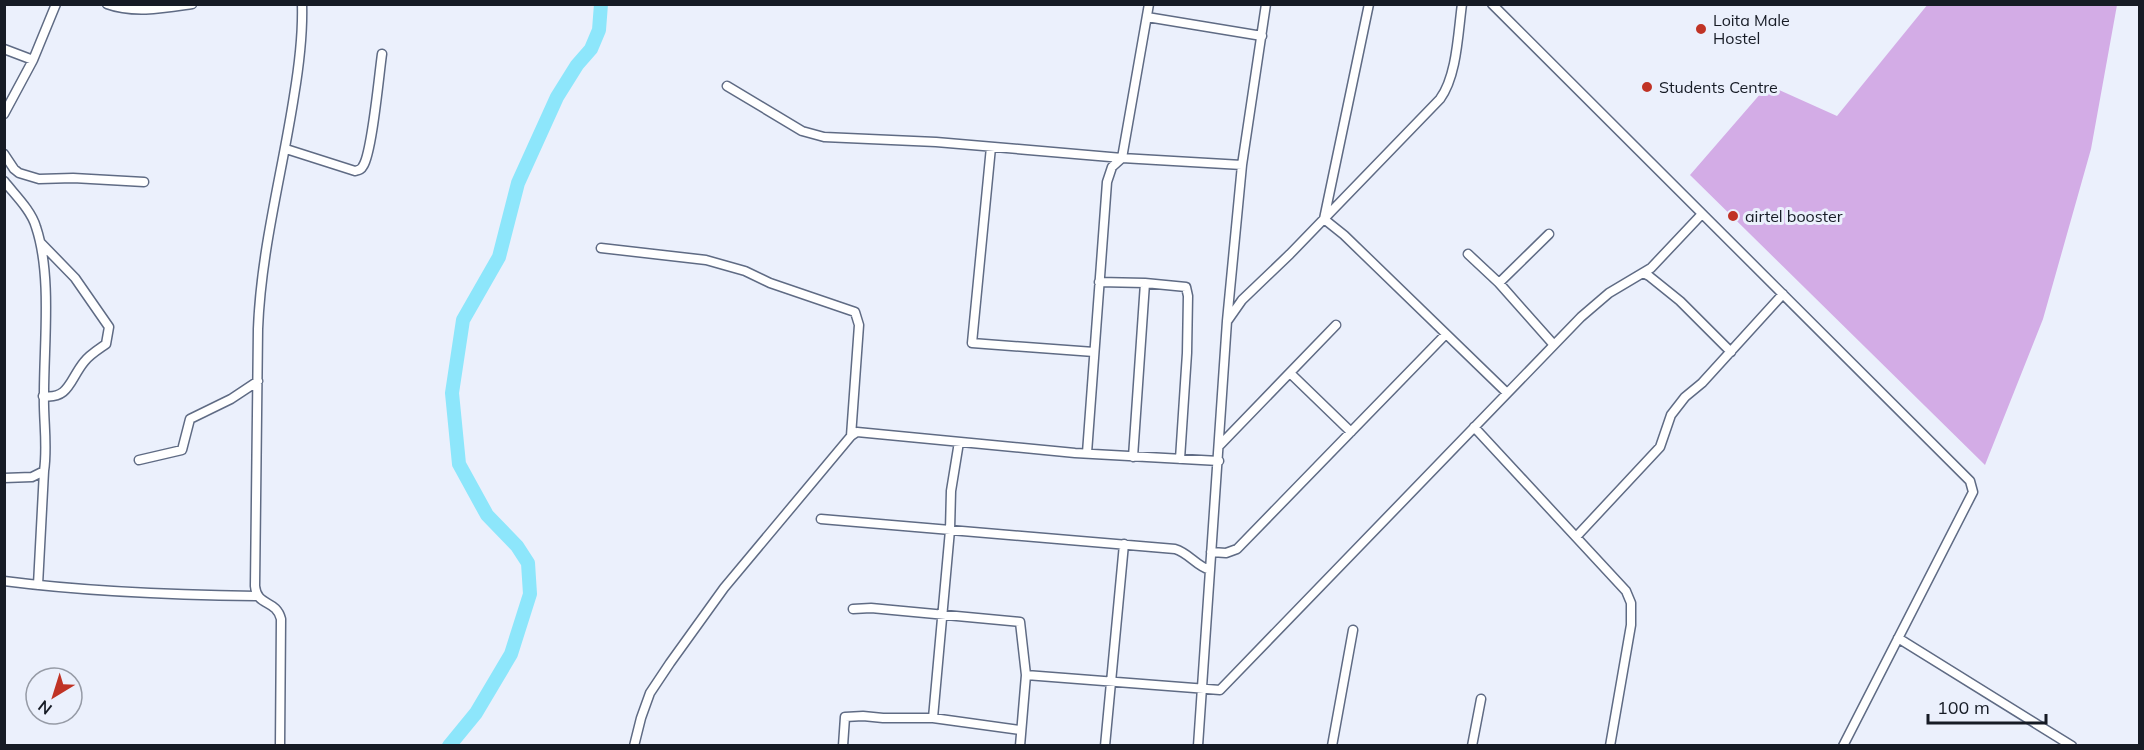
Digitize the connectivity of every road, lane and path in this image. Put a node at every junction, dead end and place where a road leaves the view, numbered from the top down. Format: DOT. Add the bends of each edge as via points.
graph roads {
  1 [pos="56,4"];
  2 [pos="107,4"];
  3 [pos="192,4"];
  4 [pos="302,4"];
  5 [pos="1149,4"];
  6 [pos="1266,4"];
  7 [pos="1369,4"];
  8 [pos="1462,4"];
  9 [pos="1492,4"];
  10 [pos="1147,17"];
  11 [pos="1262,36"];
  12 [pos="4,49"];
  13 [pos="382,54"];
  14 [pos="33,60"];
  15 [pos="727,86"];
  16 [pos="4,114"];
  17 [pos="991,147"];
  18 [pos="286,149"];
  19 [pos="4,154"];
  20 [pos="1122,158"];
  21 [pos="1242,165"];
  22 [pos="4,181"];
  23 [pos="144,182"];
  24 [pos="1701,215"];
  25 [pos="1324,219"];
  26 [pos="1549,234"];
  27 [pos="39,240"];
  28 [pos="601,248"];
  29 [pos="1468,254"];
  30 [pos="1643,273"];
  31 [pos="1099,282"];
  32 [pos="1145,283"];
  33 [pos="1499,283"];
  34 [pos="1783,294"];
  35 [pos="1227,321"];
  36 [pos="1336,325"];
  37 [pos="1446,334"];
  38 [pos="1554,345"];
  39 [pos="1094,352"];
  40 [pos="1731,352"];
  41 [pos="1290,374"];
  42 [pos="258,381"];
  43 [pos="1507,393"];
  44 [pos="44,396"];
  45 [pos="1474,427"];
  46 [pos="1351,432"];
  47 [pos="851,436"];
  48 [pos="959,442"];
  49 [pos="1220,445"];
  50 [pos="1087,453"];
  51 [pos="1134,457"];
  52 [pos="1180,459"];
  53 [pos="139,460"];
  54 [pos="1219,461"];
  55 [pos="44,471"];
  56 [pos="4,478"];
  57 [pos="821,519"];
  58 [pos="950,530"];
  59 [pos="1576,537"];
  60 [pos="1124,544"];
  61 [pos="1212,552"];
  62 [pos="1210,570"];
  63 [pos="4,581"];
  64 [pos="38,585"];
  65 [pos="257,596"];
  66 [pos="853,609"];
  67 [pos="941,614"];
  68 [pos="1353,630"];
  69 [pos="1898,638"];
  70 [pos="1026,675"];
  71 [pos="1111,682"];
  72 [pos="1202,690"];
  73 [pos="1480,699"];
  74 [pos="933,718"];
  75 [pos="1020,730"];
  76 [pos="280,746"];
  77 [pos="634,746"];
  78 [pos="843,746"];
  79 [pos="1020,746"];
  80 [pos="1105,746"];
  81 [pos="1198,746"];
  82 [pos="1332,746"];
  83 [pos="1472,746"];
  84 [pos="1610,746"];
  85 [pos="1843,746"];
  86 [pos="2072,746"];
  1 -- 14 [label="street"];
  2 -- 3 [label="street" via="133,9"];
  4 -- 18 [label="street" via="300,54"];
  5 -- 10 [label="street"];
  6 -- 11 [label="street"];
  7 -- 25 [label="street"];
  8 -- 25 [label="street" via="1447,90"];
  9 -- 24 [label="street"];
  10 -- 11 [label="street"];
  10 -- 20 [label="street"];
  11 -- 21 [label="street"];
  12 -- 14 [label="street"];
  13 -- 18 [label="street" via="364,166 355,171"];
  14 -- 16 [label="street"];
  15 -- 17 [label="street" via="811,134"];
  17 -- 20 [label="street"];
  17 -- 39 [label="street" via="972,343"];
  18 -- 42 [label="street" via="261,287"];
  19 -- 23 [label="street" via="19,173 39,179"];
  20 -- 21 [label="street"];
  20 -- 31 [label="street" via="1109,172"];
  21 -- 35 [label="street"];
  22 -- 27 [label="street" via="32,218"];
  24 -- 30 [label="street"];
  24 -- 34 [label="street"];
  25 -- 35 [label="street" via="1242,300"];
  25 -- 37 [label="street"];
  26 -- 33 [label="street"];
  27 -- 44 [label="street" via="45,294"];
  27 -- 44 [label="street" via="75,278 109,327 106,344 85,360 64,393 55,398"];
  28 -- 47 [label="street" via="706,260 855,312 859,325"];
  29 -- 33 [label="street"];
  30 -- 38 [label="street" via="1609,293"];
  30 -- 40 [label="street" via="1680,301"];
  31 -- 32 [label="street"];
  31 -- 39 [label="street"];
  32 -- 51 [label="street"];
  32 -- 52 [label="street" via="1186,287 1188,296"];
  33 -- 38 [label="street"];
  34 -- 40 [label="street"];
  34 -- 69 [label="street" via="1970,480 1974,490"];
  35 -- 49 [label="street"];
  36 -- 41 [label="street"];
  37 -- 43 [label="street"];
  37 -- 46 [label="street"];
  38 -- 43 [label="street"];
  39 -- 50 [label="street"];
  40 -- 59 [label="street" via="1671,415 1660,447"];
  41 -- 46 [label="street"];
  41 -- 49 [label="street"];
  42 -- 53 [label="street" via="190,419 182,450"];
  42 -- 65 [label="street"];
  43 -- 45 [label="street"];
  44 -- 55 [label="street"];
  45 -- 59 [label="street"];
  45 -- 72 [label="street" via="1224,686"];
  46 -- 61 [label="street" via="1237,549"];
  47 -- 48 [label="street" via="861,431"];
  47 -- 77 [label="street" via="724,588 670,663 650,693"];
  48 -- 50 [label="street"];
  48 -- 58 [label="street"];
  49 -- 54 [label="street"];
  50 -- 51 [label="street"];
  51 -- 52 [label="street"];
  52 -- 54 [label="street"];
  54 -- 61 [label="street"];
  55 -- 56 [label="street" via="32,477"];
  55 -- 64 [label="street"];
  57 -- 58 [label="street"];
  58 -- 60 [label="street"];
  58 -- 67 [label="street"];
  59 -- 84 [label="street" via="1626,591 1631,603 1631,626"];
  60 -- 62 [label="street" via="1183,551"];
  60 -- 71 [label="street"];
  61 -- 62 [label="street"];
  62 -- 72 [label="street"];
  63 -- 64 [label="street"];
  64 -- 65 [label="street" via="165,595"];
  65 -- 76 [label="street" via="273,605 281,619"];
  66 -- 67 [label="street"];
  67 -- 70 [label="street" via="1020,622"];
  67 -- 74 [label="street"];
  68 -- 82 [label="street"];
  69 -- 85 [label="street"];
  69 -- 86 [label="street"];
  70 -- 71 [label="street"];
  70 -- 75 [label="street"];
  71 -- 72 [label="street"];
  71 -- 80 [label="street"];
  72 -- 81 [label="street"];
  73 -- 83 [label="street"];
  74 -- 75 [label="street"];
  74 -- 78 [label="street" via="845,717"];
  75 -- 79 [label="street"];
}
